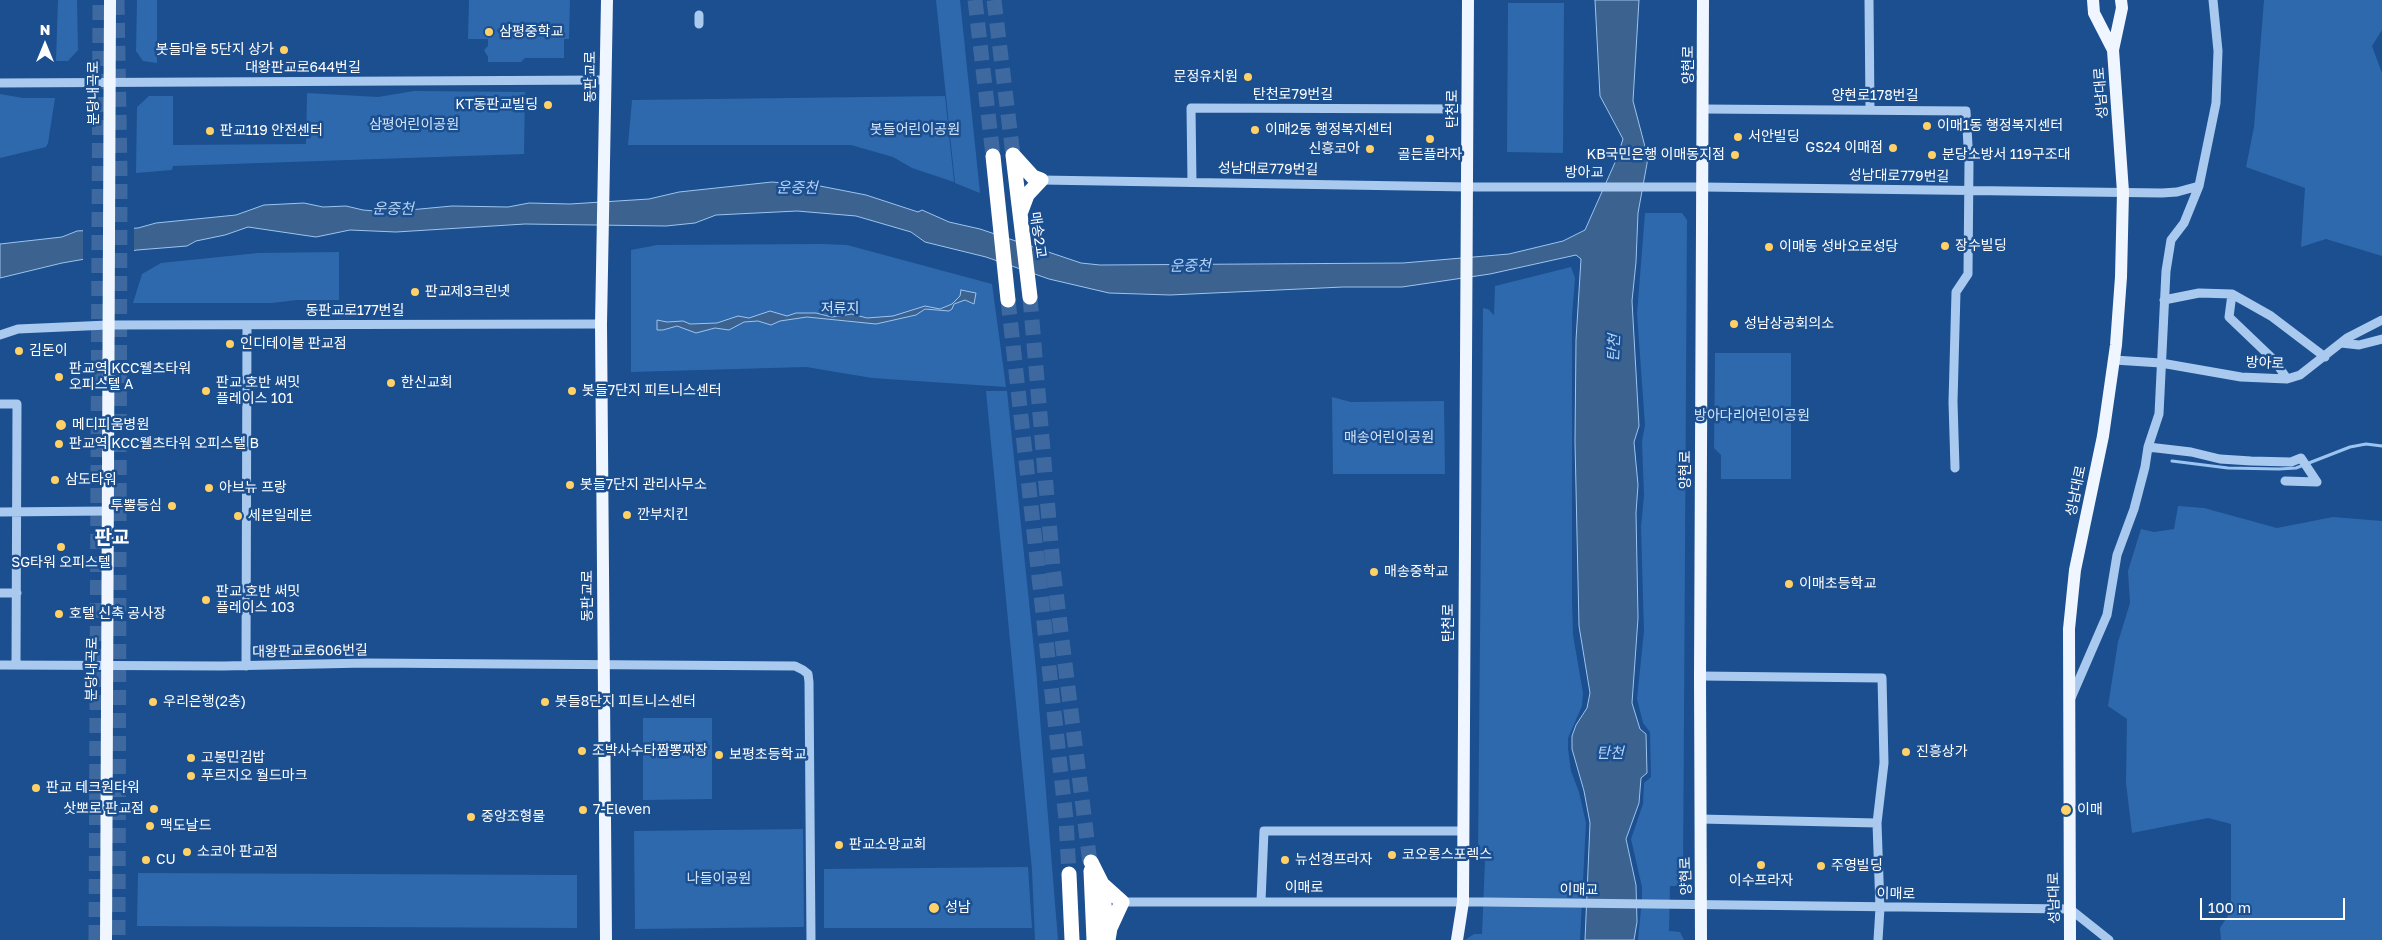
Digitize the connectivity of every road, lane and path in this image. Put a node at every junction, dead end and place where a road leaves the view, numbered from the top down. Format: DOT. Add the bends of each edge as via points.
graph roads {
  1 [pos="110,0"];
  2 [pos="607,0"];
  3 [pos="1468,0"];
  4 [pos="1704,0"];
  5 [pos="1869,0"];
  6 [pos="2093,0"];
  7 [pos="2121,0"];
  8 [pos="2213,0"];
  9 [pos="2113,50"];
  10 [pos="606,80"];
  11 [pos="109,82"];
  12 [pos="0,83"];
  13 [pos="1468,109"];
  14 [pos="1704,109"];
  15 [pos="1870,110"];
  16 [pos="993,156"];
  17 [pos="1041,180"];
  18 [pos="1192,182"];
  19 [pos="2200,186"];
  20 [pos="1468,187"];
  21 [pos="1493,187"];
  22 [pos="1703,187"];
  23 [pos="1675,188"];
  24 [pos="1968,190"];
  25 [pos="1022,191"];
  26 [pos="2123,192"];
  27 [pos="1030,293"];
  28 [pos="2232,294"];
  29 [pos="1008,300"];
  30 [pos="2164,300"];
  31 [pos="2382,320"];
  32 [pos="601,324"];
  33 [pos="108,325"];
  34 [pos="247,325"];
  35 [pos="0,335"];
  36 [pos="2382,340"];
  37 [pos="2342,343"];
  38 [pos="2324,357"];
  39 [pos="2114,360"];
  40 [pos="2161,363"];
  41 [pos="2287,379"];
  42 [pos="0,404"];
  43 [pos="2148,447"];
  44 [pos="1955,468"];
  45 [pos="2285,481"];
  46 [pos="107,511"];
  47 [pos="0,512"];
  48 [pos="18,512"];
  49 [pos="0,593"];
  50 [pos="17,593"];
  51 [pos="107,664"];
  52 [pos="0,665"];
  53 [pos="16,665"];
  54 [pos="604,665"];
  55 [pos="246,666"];
  56 [pos="1700,676"];
  57 [pos="2069,703"];
  58 [pos="1700,820"];
  59 [pos="1877,824"];
  60 [pos="1463,831"];
  61 [pos="1069,874"];
  62 [pos="1102,884"];
  63 [pos="1261,901"];
  64 [pos="1122,902"];
  65 [pos="1463,902"];
  66 [pos="1485,902"];
  67 [pos="1673,906"];
  68 [pos="1702,906"];
  69 [pos="1880,908"];
  70 [pos="2070,909"];
  71 [pos="1072,937"];
  72 [pos="106,940"];
  73 [pos="606,940"];
  74 [pos="811,940"];
  75 [pos="1094,940"];
  76 [pos="1108,940"];
  77 [pos="1457,940"];
  78 [pos="1701,940"];
  79 [pos="1878,940"];
  80 [pos="2070,940"];
  81 [pos="2109,940"];
  1 -- 11 [label="main road, 분당내곡로"];
  2 -- 10 [label="main road, 동판교로"];
  3 -- 13 [label="main road, 탄천로"];
  4 -- 14 [label="main road, 양현로"];
  5 -- 15 [label="street"];
  6 -- 9 [label="main road, 성남대로" via="2094,13"];
  7 -- 9 [label="main road, 성남대로"];
  8 -- 19 [label="street" via="2218,51 2216,104"];
  9 -- 26 [label="main road, 성남대로"];
  10 -- 11 [label="street, 대왕판교로644번길"];
  10 -- 32 [label="main road, 동판교로"];
  11 -- 12 [label="street, 대왕판교로644번길"];
  11 -- 33 [label="main road, 분당내곡로"];
  13 -- 18 [label="street, 탄천로79번길" via="1191,108"];
  13 -- 20 [label="main road, 탄천로"];
  14 -- 15 [label="street, 양현로178번길"];
  14 -- 22 [label="main road, 양현로"];
  15 -- 24 [label="street, 양현로178번길" via="1966,111"];
  16 -- 29 [label="highway"];
  17 -- 18 [label="street, 성남대로779번길"];
  17 -- 25 [label="highway"];
  17 -- 25 [label="highway" via="1033,177 1013,155"];
  18 -- 20 [label="street, 성남대로779번길"];
  19 -- 26 [label="street, 성남대로779번길" via="2177,192"];
  19 -- 30 [label="street" via="2184,223 2171,240"];
  20 -- 21 [label="street, 성남대로779번길"];
  20 -- 60 [label="main road, 탄천로"];
  21 -- 23 [label="street, 방아교"];
  22 -- 23 [label="street, 성남대로779번길"];
  22 -- 24 [label="street, 성남대로779번길"];
  22 -- 56 [label="main road, 양현로"];
  24 -- 26 [label="street, 성남대로779번길"];
  24 -- 44 [label="street" via="1968,274 1956,292"];
  25 -- 27 [label="highway, 매송2교" via="1019,218"];
  26 -- 39 [label="main road, 성남대로" via="2121,277"];
  28 -- 30 [label="street" via="2199,293"];
  28 -- 38 [label="street" via="2272,316"];
  28 -- 41 [label="street" via="2230,317 2275,362"];
  30 -- 40 [label="street"];
  31 -- 37 [label="street, 방아로"];
  32 -- 34 [label="street, 동판교로177번길"];
  32 -- 54 [label="main road, 동판교로"];
  33 -- 34 [label="street, 동판교로177번길"];
  33 -- 35 [label="street, 동판교로177번길" via="18,329"];
  33 -- 46 [label="main road, 분당내곡로"];
  34 -- 55 [label="street"];
  36 -- 37 [label="street" via="2359,345"];
  37 -- 38 [label="street, 방아로"];
  38 -- 41 [label="street, 방아로" via="2300,375"];
  39 -- 40 [label="street, 방아로"];
  39 -- 57 [label="main road, 성남대로" via="2103,436 2071,599"];
  40 -- 41 [label="street, 방아로" via="2241,377"];
  40 -- 43 [label="street" via="2159,414"];
  42 -- 48 [label="street" via="17,404"];
  43 -- 45 [label="street" via="2220,459 2291,462 2301,458 2317,482"];
  43 -- 57 [label="street" via="2138,495 2117,555 2107,615"];
  46 -- 48 [label="street"];
  46 -- 51 [label="main road, 분당내곡로"];
  47 -- 48 [label="street"];
  48 -- 50 [label="street"];
  49 -- 50 [label="street"];
  50 -- 53 [label="street"];
  51 -- 53 [label="street, 대왕판교로606번길"];
  51 -- 55 [label="street, 대왕판교로606번길"];
  51 -- 72 [label="main road, 분당내곡로"];
  52 -- 53 [label="street, 대왕판교로606번길"];
  54 -- 55 [label="street, 대왕판교로606번길" via="366,663"];
  54 -- 73 [label="main road, 동판교로"];
  54 -- 74 [label="street, 대왕판교로606번길" via="788,666 808,674"];
  56 -- 58 [label="main road, 양현로"];
  56 -- 59 [label="street" via="1882,678 1884,763"];
  57 -- 70 [label="main road, 성남대로"];
  58 -- 59 [label="street"];
  58 -- 68 [label="main road, 양현로"];
  59 -- 69 [label="street"];
  60 -- 63 [label="street" via="1264,831"];
  60 -- 65 [label="main road, 탄천로"];
  61 -- 71 [label="highway"];
  62 -- 64 [label="highway"];
  62 -- 75 [label="highway" via="1091,866"];
  62 -- 76 [label="highway"];
  63 -- 64 [label="street, 이매로"];
  63 -- 65 [label="street, 이매로"];
  64 -- 76 [label="highway"];
  65 -- 66 [label="street, 이매로"];
  65 -- 77 [label="main road, 탄천로"];
  66 -- 67 [label="street, 이매교"];
  67 -- 68 [label="street, 이매로"];
  68 -- 69 [label="street, 이매로"];
  68 -- 78 [label="main road, 양현로"];
  69 -- 70 [label="street, 이매로"];
  69 -- 79 [label="street"];
  70 -- 80 [label="main road, 성남대로"];
  70 -- 81 [label="street"];
}
